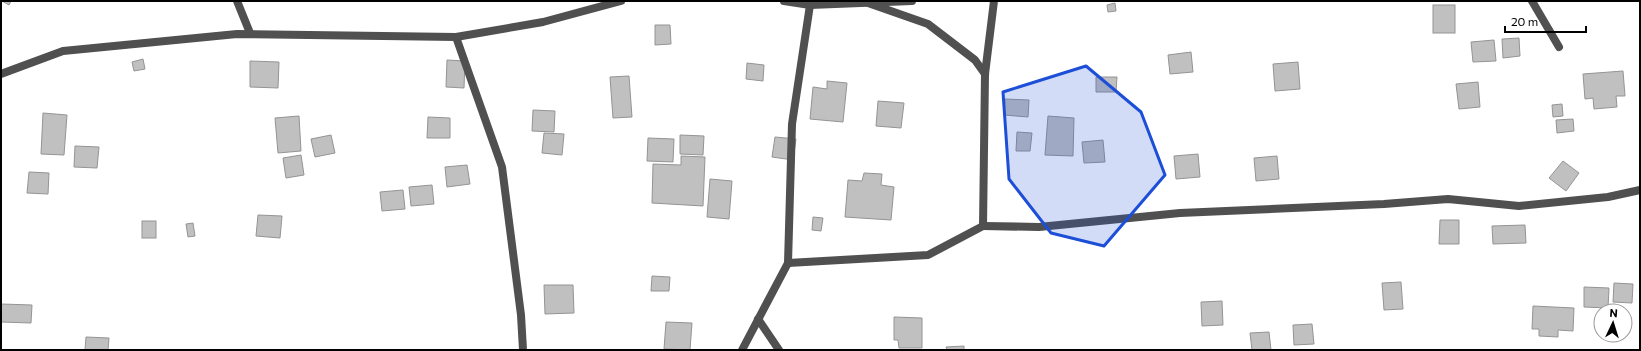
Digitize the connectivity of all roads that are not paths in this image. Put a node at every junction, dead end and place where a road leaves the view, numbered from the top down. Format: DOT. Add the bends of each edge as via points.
graph roads {
  1 [pos="238,1"];
  2 [pos="621,1"];
  3 [pos="784,1"];
  4 [pos="912,1"];
  5 [pos="994,1"];
  6 [pos="1532,1"];
  7 [pos="828,2"];
  8 [pos="868,3"];
  9 [pos="810,4"];
  10 [pos="250,33"];
  11 [pos="456,37"];
  12 [pos="1559,48"];
  13 [pos="1,74"];
  14 [pos="985,74"];
  15 [pos="1640,190"];
  16 [pos="983,226"];
  17 [pos="788,263"];
  18 [pos="758,319"];
  19 [pos="523,350"];
  20 [pos="742,350"];
  21 [pos="779,350"];
  1 -- 10 [label="street"];
  2 -- 11 [label="street" via="543,22"];
  3 -- 9 [label="street"];
  4 -- 8 [label="street"];
  5 -- 14 [label="street"];
  6 -- 12 [label="street"];
  7 -- 8 [label="street"];
  7 -- 9 [label="street"];
  8 -- 14 [label="street" via="928,24 975,60"];
  9 -- 17 [label="street" via="792,124"];
  10 -- 11 [label="street"];
  10 -- 13 [label="street" via="63,51"];
  11 -- 19 [label="street" via="502,167 521,315"];
  14 -- 16 [label="street"];
  15 -- 16 [label="street" via="1608,197 1519,206 1448,199 1180,213 1039,226"];
  16 -- 17 [label="street" via="928,255"];
  17 -- 18 [label="street"];
  18 -- 20 [label="street"];
  18 -- 21 [label="street"];
}
